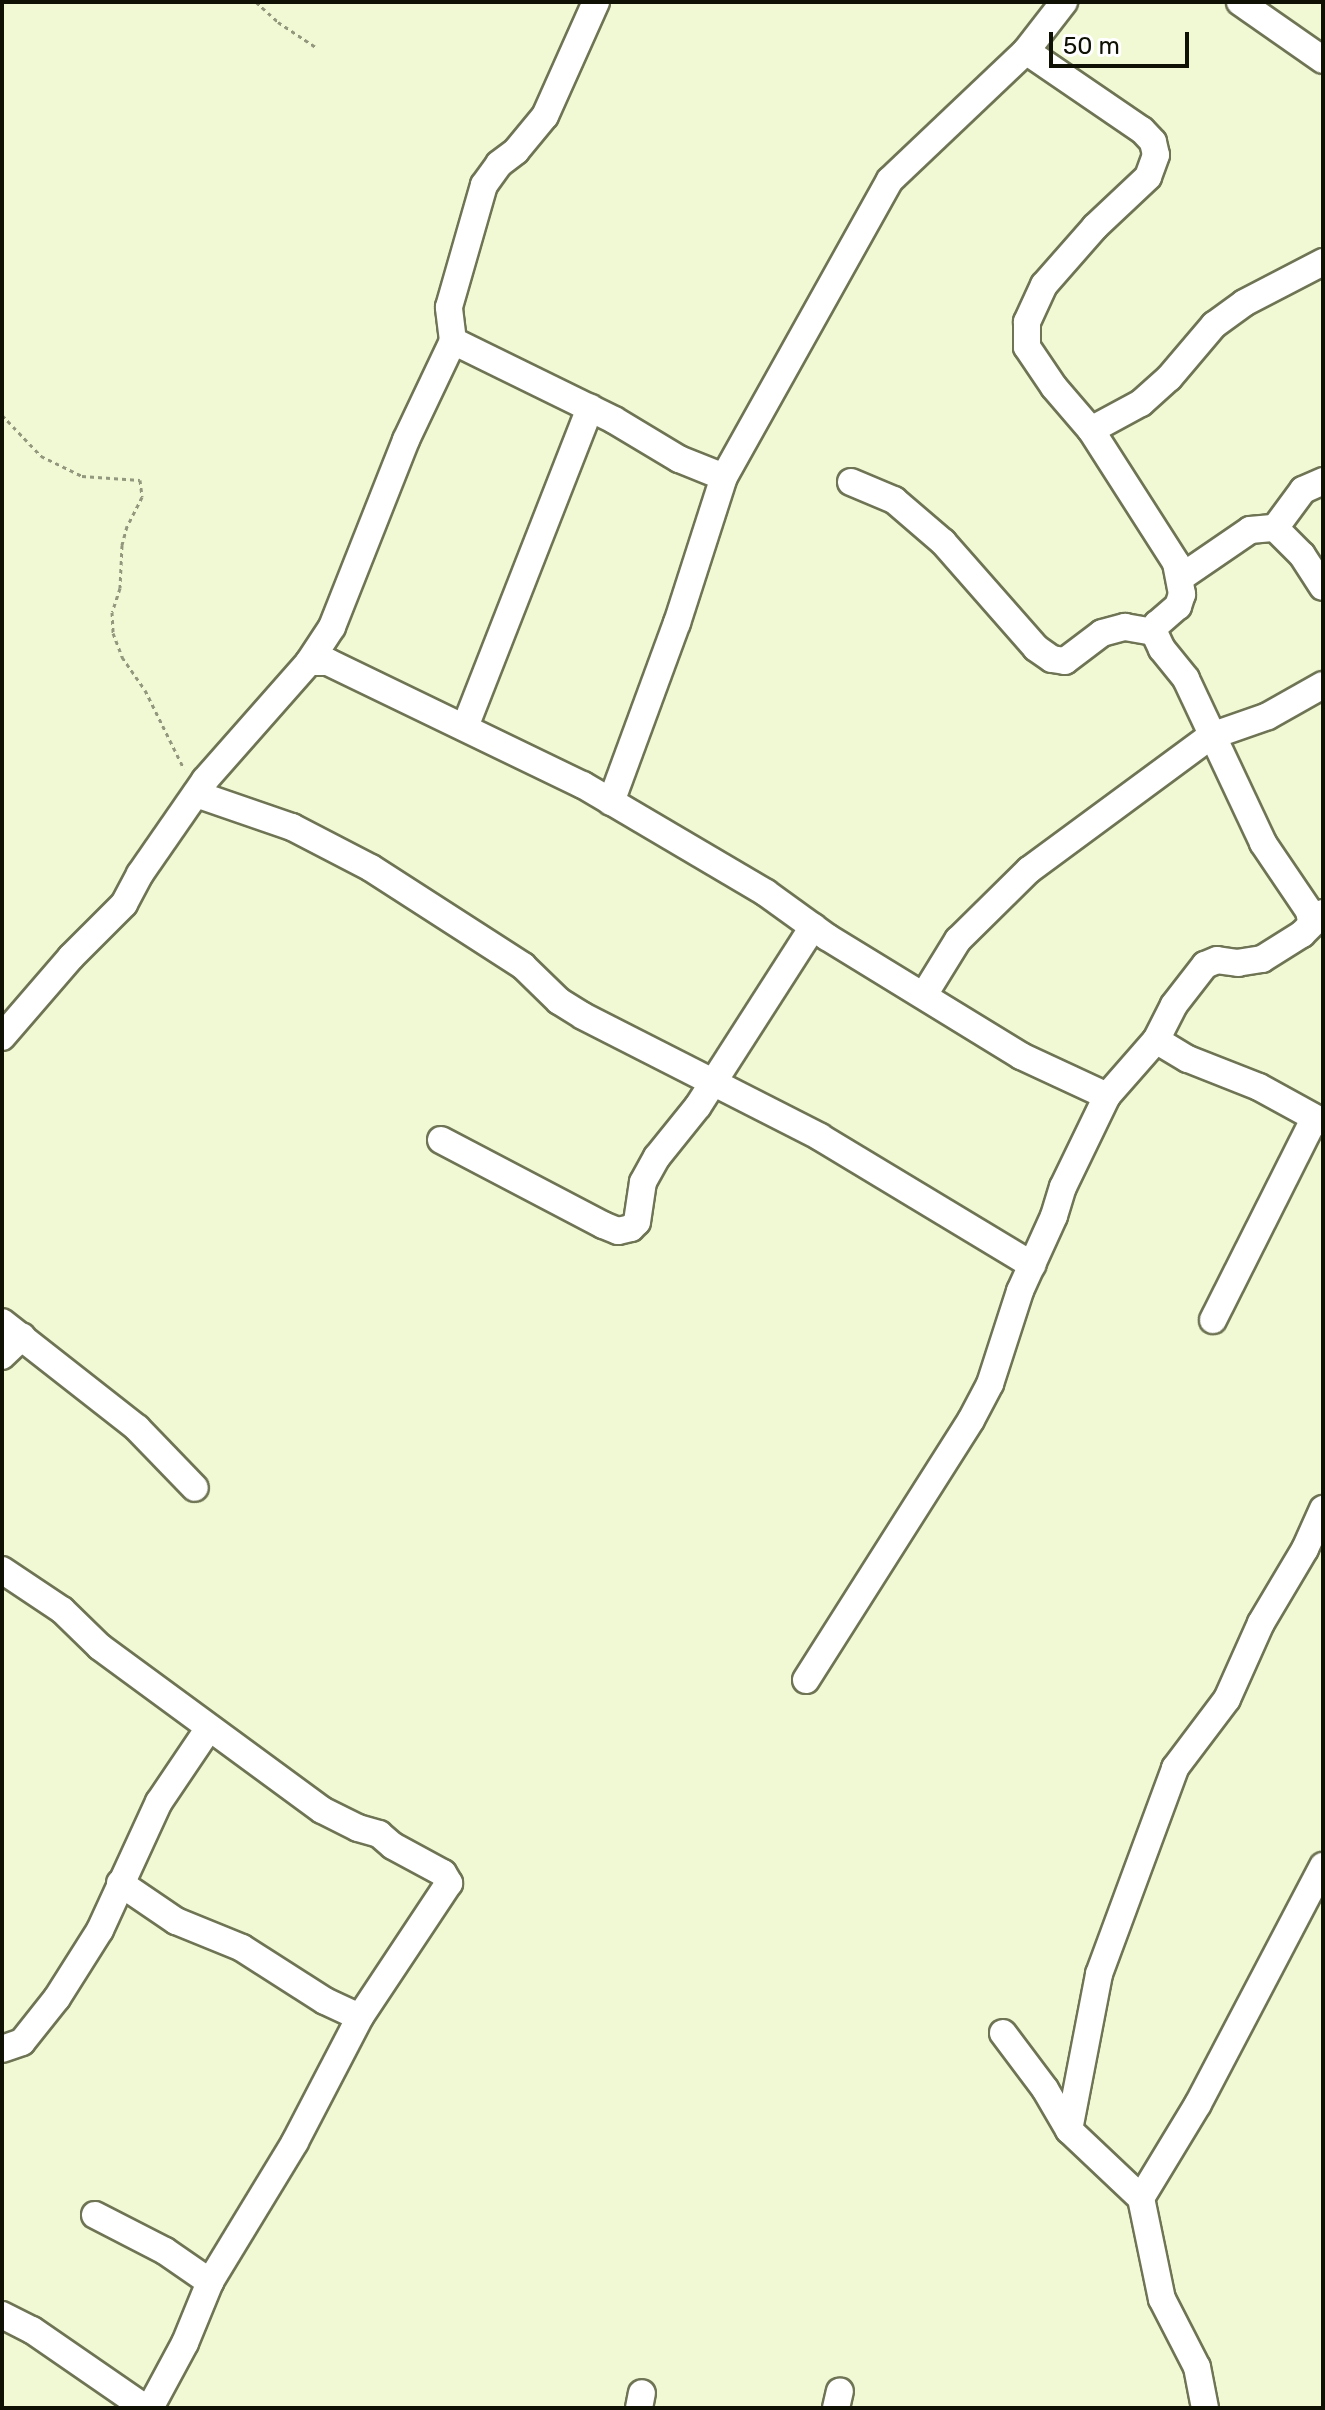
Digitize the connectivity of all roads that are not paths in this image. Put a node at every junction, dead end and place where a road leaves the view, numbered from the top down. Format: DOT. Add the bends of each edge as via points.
graph roads {
  1 [pos="596,2"];
  2 [pos="1064,2"];
  3 [pos="1240,2"];
  4 [pos="1026,51"];
  5 [pos="1323,60"];
  6 [pos="1323,262"];
  7 [pos="453,341"];
  8 [pos="590,408"];
  9 [pos="1091,430"];
  10 [pos="724,477"];
  11 [pos="1323,481"];
  12 [pos="851,482"];
  13 [pos="1275,528"];
  14 [pos="1180,578"];
  15 [pos="1323,587"];
  16 [pos="1154,632"];
  17 [pos="309,662"];
  18 [pos="1323,685"];
  19 [pos="465,727"];
  20 [pos="1211,736"];
  21 [pos="196,794"];
  22 [pos="611,802"];
  23 [pos="1317,917"];
  24 [pos="813,927"];
  25 [pos="924,995"];
  26 [pos="2,1037"];
  27 [pos="1156,1040"];
  28 [pos="714,1081"];
  29 [pos="1107,1096"];
  30 [pos="1318,1121"];
  31 [pos="441,1140"];
  32 [pos="1032,1265"];
  33 [pos="1213,1320"];
  34 [pos="12,1330"];
  35 [pos="2,1356"];
  36 [pos="195,1488"];
  37 [pos="1323,1509"];
  38 [pos="3,1574"];
  39 [pos="806,1680"];
  40 [pos="209,1728"];
  41 [pos="1323,1866"];
  42 [pos="120,1883"];
  43 [pos="360,2017"];
  44 [pos="1003,2033"];
  45 [pos="2,2049"];
  46 [pos="1069,2130"];
  47 [pos="1141,2198"];
  48 [pos="95,2215"];
  49 [pos="210,2282"];
  50 [pos="2,2315"];
  51 [pos="147,2408"];
  52 [pos="1205,2408"];
  1 -- 7 [label="street" via="545,116 484,185 449,307"];
  2 -- 4 [label="street"];
  3 -- 5 [label="street"];
  4 -- 9 [label="street" via="1142,130 1156,155 1148,177 1044,285 1027,322 1027,347"];
  4 -- 10 [label="street" via="890,180"];
  6 -- 9 [label="street" via="1244,303 1214,325 1141,403"];
  7 -- 8 [label="street"];
  7 -- 17 [label="street" via="406,440 332,627"];
  8 -- 10 [label="street" via="679,459"];
  8 -- 19 [label="street"];
  9 -- 14 [label="street" via="1168,550"];
  10 -- 22 [label="street"];
  11 -- 13 [label="street" via="1303,490"];
  12 -- 16 [label="street" via="894,500 943,542 1036,648 1052,659 1065,661 1102,633 1125,627"];
  13 -- 14 [label="street" via="1250,530"];
  13 -- 15 [label="street"];
  14 -- 16 [label="street" via="1178,606"];
  16 -- 20 [label="street" via="1186,679"];
  17 -- 19 [label="street" via="328,662"];
  17 -- 21 [label="street"];
  18 -- 20 [label="street" via="1268,716"];
  19 -- 22 [label="street"];
  20 -- 23 [label="street" via="1263,843"];
  20 -- 25 [label="street" via="1000,896 958,940"];
  21 -- 26 [label="street" via="124,904"];
  21 -- 28 [label="street" via="292,827 371,868 523,966 559,1001"];
  22 -- 24 [label="street" via="766,893"];
  23 -- 27 [label="street" via="1302,934 1262,959 1205,965 1174,1005"];
  24 -- 25 [label="street"];
  24 -- 28 [label="street"];
  25 -- 29 [label="street" via="1021,1056"];
  27 -- 29 [label="street"];
  27 -- 30 [label="street" via="1188,1059 1259,1087"];
  28 -- 31 [label="street" via="643,1182 637,1222 618,1231"];
  28 -- 32 [label="street" via="820,1137"];
  29 -- 32 [label="street"];
  30 -- 33 [label="street"];
  32 -- 39 [label="street" via="990,1384 971,1420"];
  34 -- 35 [label="street"];
  34 -- 36 [label="street" via="137,1428"];
  37 -- 46 [label="street" via="1227,1699 1175,1768 1099,1974"];
  38 -- 40 [label="street" via="62,1610 100,1647"];
  40 -- 42 [label="street" via="159,1802"];
  40 -- 43 [label="street" via="322,1810 379,1834 443,1873 449,1883"];
  41 -- 47 [label="street" via="1198,2104"];
  42 -- 43 [label="street" via="176,1921 242,1948"];
  42 -- 45 [label="street" via="100,1930 57,1998 22,2042"];
  43 -- 49 [label="street" via="295,2142"];
  44 -- 46 [label="street"];
  46 -- 47 [label="street"];
  47 -- 52 [label="street" via="1162,2299 1197,2367"];
  48 -- 49 [label="street" via="165,2251"];
  49 -- 51 [label="street" via="185,2343"];
  50 -- 51 [label="street"];
}
